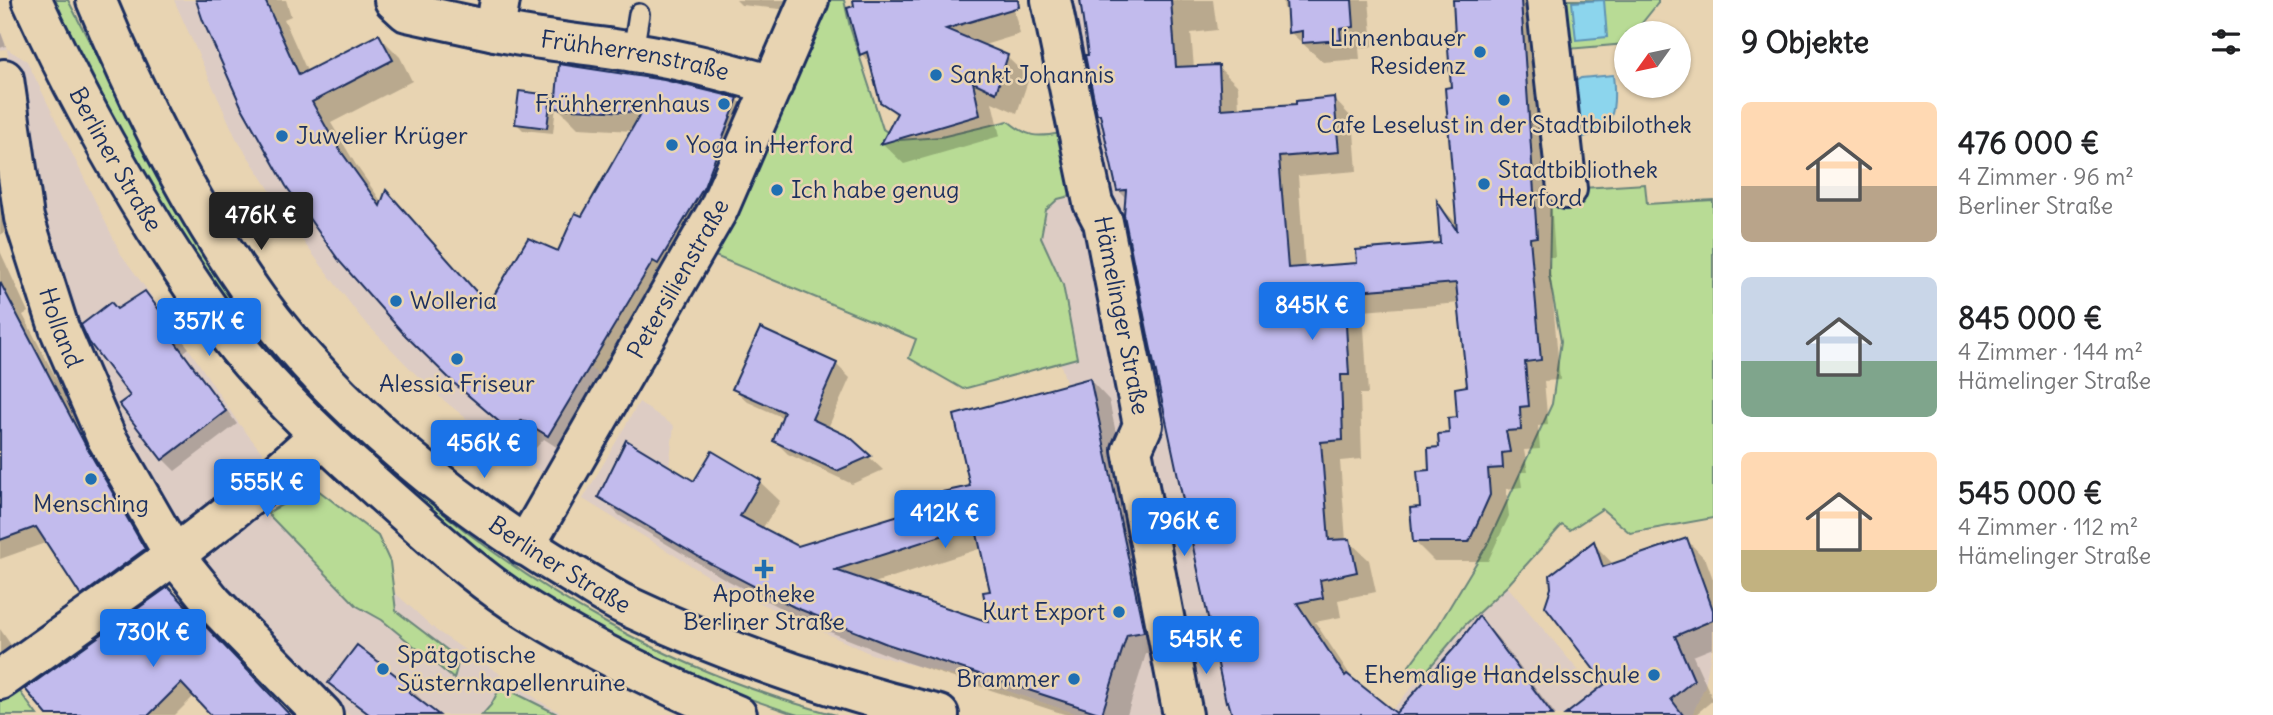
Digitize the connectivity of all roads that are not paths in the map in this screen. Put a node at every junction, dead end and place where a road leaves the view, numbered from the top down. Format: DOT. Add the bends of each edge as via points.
graph roads {
  1 [pos="32,0"];
  2 [pos="96,0"];
  3 [pos="394,0"];
  4 [pos="1051,0"];
  5 [pos="1546,0"];
  6 [pos="808,3"];
  7 [pos="639,14"];
  8 [pos="498,16"];
  9 [pos="633,52"];
  10 [pos="2,79"];
  11 [pos="773,85"];
  12 [pos="1567,189"];
  13 [pos="318,436"];
  14 [pos="525,546"];
  15 [pos="174,555"];
  16 [pos="0,680"];
  17 [pos="323,715"];
  18 [pos="737,715"];
  19 [pos="939,715"];
  20 [pos="1183,715"];
  1 -- 13 [label="street, Berliner Straße" via="114,162 194,289 249,361"];
  2 -- 14 [label="street, Berliner Straße" via="162,147 259,302 328,383 399,449"];
  3 -- 8 [label="street, Frühherrenstraße" via="407,12"];
  4 -- 20 [label="street, Hämelinger Straße" via="1093,203 1103,222 1143,425 1132,450"];
  5 -- 12 [label="street"];
  6 -- 11 [label="street, Petersilienstraße"];
  7 -- 9 [label="lane"];
  8 -- 9 [label="street, Frühherrenstraße" via="527,38"];
  9 -- 11 [label="street, Frühherrenstraße"];
  10 -- 15 [label="street, Holland" via="24,218 59,328 106,437"];
  11 -- 14 [label="street, Petersilienstraße" via="719,208"];
  13 -- 15 [label="street"];
  13 -- 18 [label="street, Berliner Straße" via="453,555 526,610 603,655"];
  14 -- 19 [label="street, Berliner Straße" via="625,605 710,641 828,685"];
  15 -- 16 [label="street"];
  15 -- 17 [label="street, Holland" via="213,603"];
}
